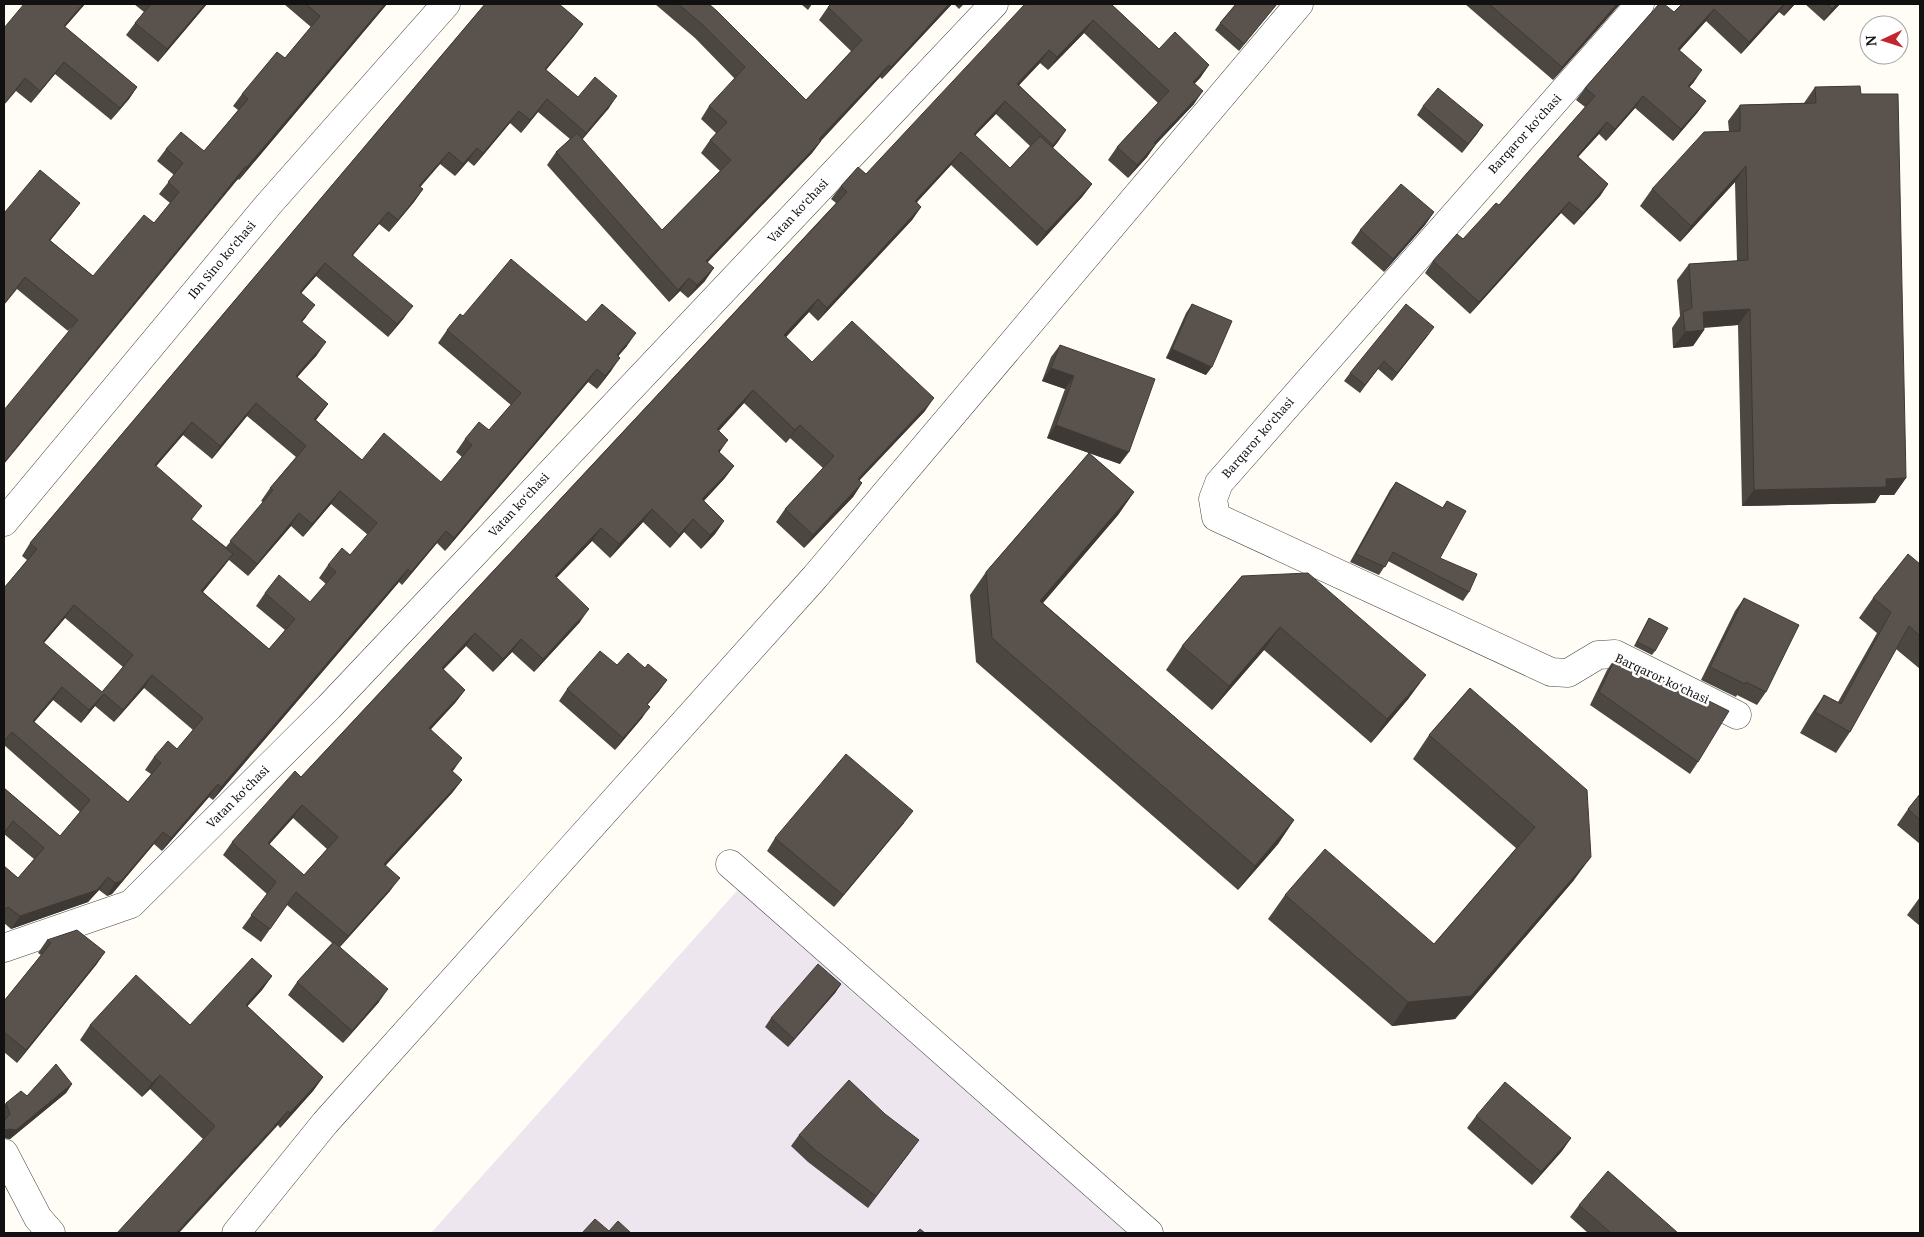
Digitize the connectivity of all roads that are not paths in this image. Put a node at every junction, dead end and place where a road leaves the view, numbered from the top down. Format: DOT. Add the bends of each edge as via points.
graph roads {
  1 [pos="446,4"];
  2 [pos="994,4"];
  3 [pos="1299,4"];
  4 [pos="1640,4"];
  5 [pos="4,522"];
  6 [pos="1737,715"];
  7 [pos="730,864"];
  8 [pos="4,948"];
  9 [pos="4,1152"];
  10 [pos="51,1233"];
  11 [pos="236,1233"];
  12 [pos="1149,1233"];
  1 -- 5 [label="street, Ibn Sino koʻchasi" via="268,205"];
  2 -- 8 [label="street, Vatan koʻchasi" via="329,707 131,904"];
  3 -- 11 [label="street" via="815,578 332,1116"];
  4 -- 6 [label="street, Barqaror koʻchasi" via="1219,483 1213,499 1216,517 1552,672 1568,673 1598,655 1615,654"];
  7 -- 12 [label="street"];
  9 -- 10 [label="street" via="38,1218"];
}
